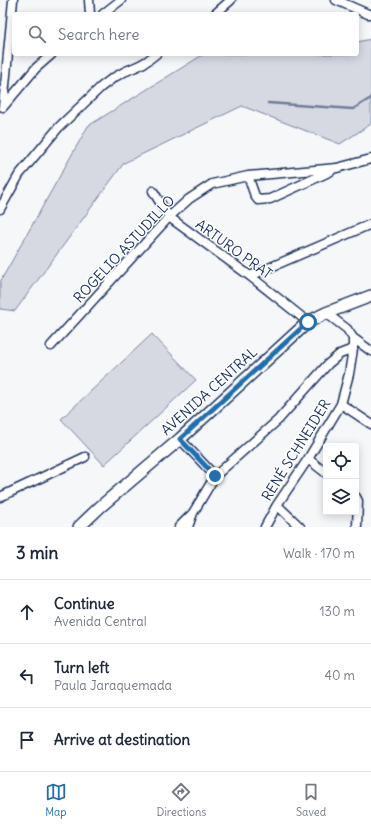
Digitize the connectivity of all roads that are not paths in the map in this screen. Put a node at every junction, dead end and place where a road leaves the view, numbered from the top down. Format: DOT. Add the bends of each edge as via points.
graph roads {
  1 [pos="13,0"];
  2 [pos="89,0"];
  3 [pos="121,0"];
  4 [pos="231,0"];
  5 [pos="336,0"];
  6 [pos="90,12"];
  7 [pos="106,12"];
  8 [pos="217,12"];
  9 [pos="371,14"];
  10 [pos="50,56"];
  11 [pos="153,56"];
  12 [pos="1,109"];
  13 [pos="371,160"];
  14 [pos="337,168"];
  15 [pos="248,176"];
  16 [pos="153,191"];
  17 [pos="0,209"];
  18 [pos="169,218"];
  19 [pos="371,224"];
  20 [pos="250,276"];
  21 [pos="371,296"];
  22 [pos="326,313"];
  23 [pos="308,322"];
  24 [pos="353,338"];
  25 [pos="51,346"];
  26 [pos="353,349"];
  27 [pos="371,351"];
  28 [pos="341,404"];
  29 [pos="371,424"];
  30 [pos="180,439"];
  31 [pos="85,457"];
  32 [pos="308,458"];
  33 [pos="323,470"];
  34 [pos="215,476"];
  35 [pos="0,497"];
  36 [pos="277,505"];
  37 [pos="193,513"];
  38 [pos="357,515"];
  39 [pos="79,527"];
  40 [pos="179,527"];
  41 [pos="188,527"];
  42 [pos="265,527"];
  43 [pos="300,527"];
  44 [pos="357,527"];
  1 -- 12 [label="street"];
  2 -- 6 [label="street"];
  3 -- 7 [label="street"];
  4 -- 8 [label="street"];
  5 -- 9 [label="street"];
  10 -- 12 [label="street"];
  11 -- 17 [label="street" via="101,87 59,127 19,175"];
  13 -- 14 [label="street, ROGELIO ASTUDILLO"];
  14 -- 15 [label="street, ROGELIO ASTUDILLO"];
  14 -- 15 [label="street, ROGELIO ASTUDILLO" via="270,199 258,200"];
  15 -- 18 [label="street, ROGELIO ASTUDILLO" via="212,184 189,199"];
  16 -- 18 [label="street, ARTURO PRAT"];
  18 -- 20 [label="street, ARTURO PRAT"];
  18 -- 25 [label="street, ROGELIO ASTUDILLO"];
  19 -- 20 [label="street"];
  20 -- 23 [label="street, ARTURO PRAT"];
  21 -- 22 [label="street, AVENIDA CENTRAL"];
  22 -- 23 [label="street, AVENIDA CENTRAL"];
  22 -- 24 [label="street" via="347,328"];
  23 -- 30 [label="street, AVENIDA CENTRAL"];
  24 -- 26 [label="street, RENÉ SCHNEIDER"];
  24 -- 27 [label="street"];
  26 -- 28 [label="street, RENÉ SCHNEIDER"];
  26 -- 34 [label="street" via="340,354 328,364 278,420"];
  28 -- 29 [label="street"];
  28 -- 32 [label="street, RENÉ SCHNEIDER"];
  30 -- 34 [label="street"];
  30 -- 39 [label="street, AVENIDA CENTRAL"];
  31 -- 35 [label="street"];
  32 -- 33 [label="street"];
  32 -- 36 [label="street, RENÉ SCHNEIDER"];
  34 -- 37 [label="street"];
  36 -- 42 [label="street, RENÉ SCHNEIDER"];
  36 -- 43 [label="street"];
  37 -- 40 [label="street"];
  37 -- 41 [label="street"];
  38 -- 44 [label="street"];
}
